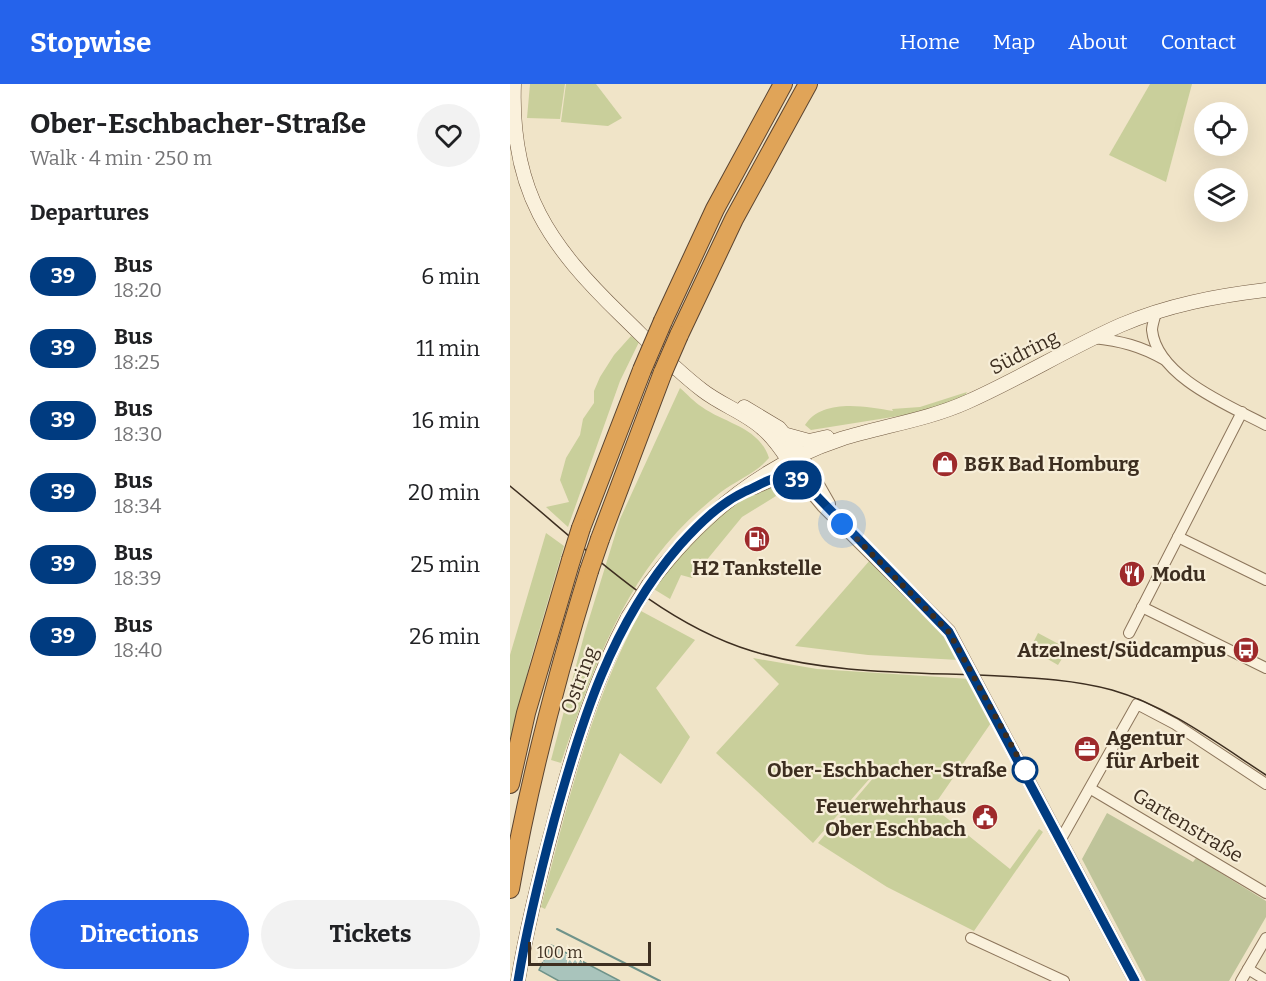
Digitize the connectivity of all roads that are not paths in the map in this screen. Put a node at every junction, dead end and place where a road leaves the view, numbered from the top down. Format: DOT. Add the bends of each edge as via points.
graph roads {
  1 [pos="514,84"];
  2 [pos="783,84"];
  3 [pos="808,84"];
  4 [pos="511,123"];
  5 [pos="1266,290"];
  6 [pos="1156,312"];
  7 [pos="1093,338"];
  8 [pos="1168,362"];
  9 [pos="712,398"];
  10 [pos="1242,412"];
  11 [pos="1266,425"];
  12 [pos="888,426"];
  13 [pos="787,435"];
  14 [pos="795,458"];
  15 [pos="803,482"];
  16 [pos="731,498"];
  17 [pos="833,514"];
  18 [pos="1178,537"];
  19 [pos="1266,580"];
  20 [pos="1142,607"];
  21 [pos="1129,633"];
  22 [pos="1266,668"];
  23 [pos="510,784"];
  24 [pos="1266,784"];
  25 [pos="1091,789"];
  26 [pos="1061,839"];
  27 [pos="510,889"];
  28 [pos="1266,893"];
  29 [pos="971,938"];
  30 [pos="1266,938"];
  31 [pos="1248,969"];
  32 [pos="1266,980"];
  33 [pos="518,981"];
  34 [pos="1064,981"];
  35 [pos="1135,981"];
  36 [pos="1241,981"];
  1 -- 4 [label="main road"];
  2 -- 23 [label="highway, bridge" via="715,209 642,370 581,528 526,713"];
  3 -- 27 [label="highway, bridge" via="739,209 679,335 600,539 549,712"];
  4 -- 9 [label="main road" via="520,179 543,230 598,292"];
  5 -- 6 [label="main road, Südring"];
  6 -- 7 [label="main road, Südring"];
  6 -- 8 [label="street" via="1152,330"];
  7 -- 8 [label="street" via="1145,348"];
  7 -- 12 [label="main road, Südring" via="964,403"];
  8 -- 10 [label="street" via="1187,383"];
  9 -- 13 [label="main road" via="749,409"];
  9 -- 14 [label="main road" via="763,428"];
  10 -- 11 [label="street"];
  10 -- 18 [label="street"];
  12 -- 13 [label="main road" via="866,427 809,441"];
  12 -- 14 [label="main road, Südring"];
  13 -- 14 [label="main road"];
  14 -- 15 [label="street"];
  14 -- 16 [label="main road, Ostring"];
  14 -- 17 [label="street"];
  15 -- 16 [label="street" via="778,477"];
  15 -- 17 [label="street"];
  16 -- 33 [label="main road, Ostring, bridge" via="687,537 648,584 608,657 584,718 533,897"];
  17 -- 26 [label="street" via="949,632"];
  18 -- 19 [label="street"];
  18 -- 20 [label="street"];
  20 -- 21 [label="street"];
  20 -- 22 [label="street"];
  24 -- 25 [label="street" via="1175,724 1137,704"];
  25 -- 26 [label="street"];
  25 -- 28 [label="street, Gartenstraße"];
  26 -- 35 [label="street"];
  29 -- 34 [label="street"];
  30 -- 31 [label="street"];
  31 -- 32 [label="street"];
  31 -- 36 [label="street"];
}
